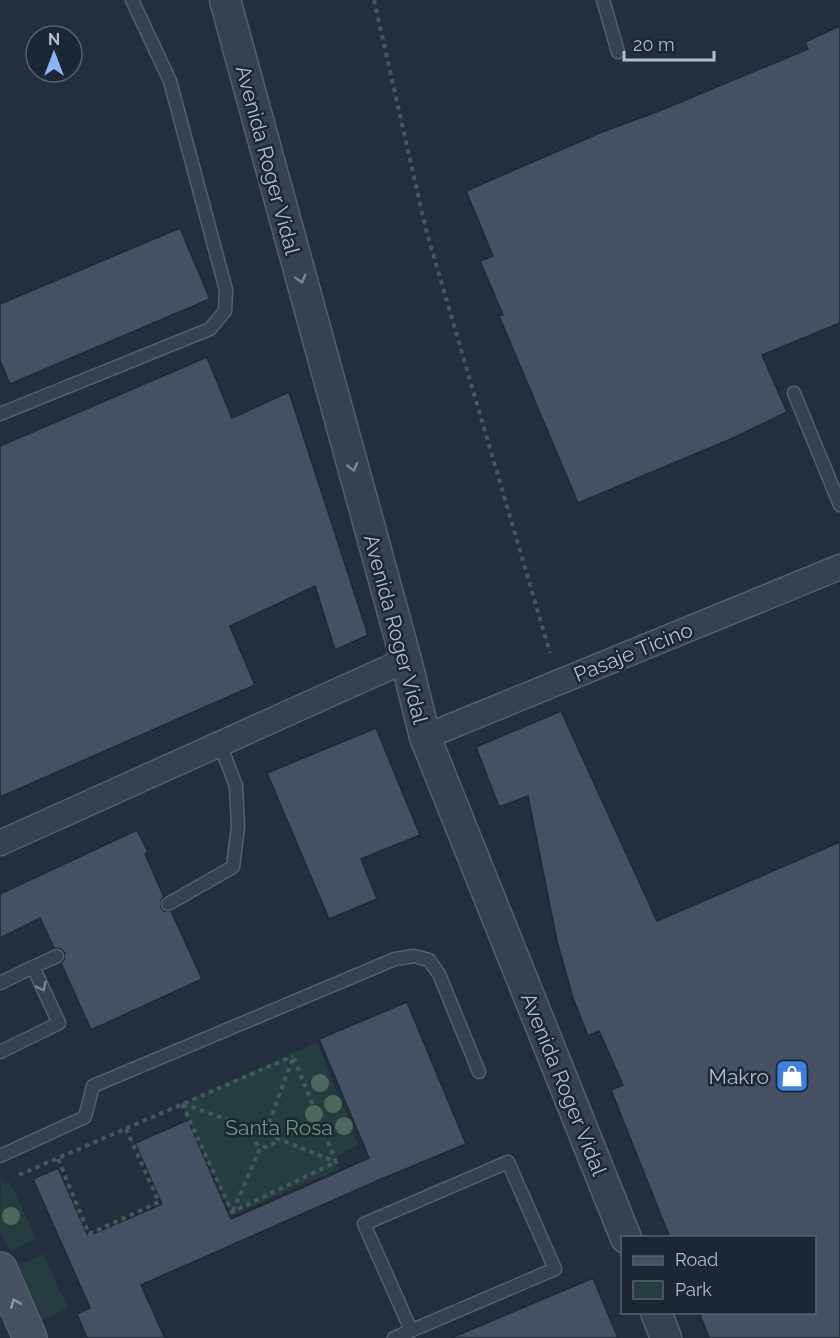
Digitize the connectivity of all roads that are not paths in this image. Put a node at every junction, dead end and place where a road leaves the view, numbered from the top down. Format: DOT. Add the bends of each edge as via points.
graph roads {
  1 [pos="132,0"];
  2 [pos="225,0"];
  3 [pos="603,0"];
  4 [pos="618,52"];
  5 [pos="794,393"];
  6 [pos="0,414"];
  7 [pos="840,505"];
  8 [pos="840,567"];
  9 [pos="406,660"];
  10 [pos="425,737"];
  11 [pos="220,744"];
  12 [pos="0,843"];
  13 [pos="168,904"];
  14 [pos="57,956"];
  15 [pos="33,968"];
  16 [pos="0,983"];
  17 [pos="0,1052"];
  18 [pos="479,1072"];
  19 [pos="0,1156"];
  20 [pos="625,1236"];
  21 [pos="0,1269"];
  22 [pos="657,1314"];
  23 [pos="411,1330"];
  24 [pos="30,1338"];
  25 [pos="394,1338"];
  26 [pos="666,1338"];
  1 -- 6 [label="lane" via="170,81 226,290 225,310 210,329"];
  2 -- 9 [label="street, Avenida Roger Vidal, one-way"];
  3 -- 4 [label="lane"];
  5 -- 7 [label="lane"];
  8 -- 10 [label="street, Pasaje Ticino"];
  9 -- 10 [label="street, Avenida Roger Vidal"];
  9 -- 11 [label="street"];
  10 -- 20 [label="street, Avenida Roger Vidal"];
  11 -- 12 [label="street"];
  11 -- 13 [label="lane" via="236,786 238,827 233,867"];
  14 -- 15 [label="lane"];
  15 -- 16 [label="lane"];
  15 -- 17 [label="lane, one-way" via="59,1023"];
  18 -- 19 [label="lane" via="439,974 429,960 414,956 395,959 93,1086 85,1117"];
  24 -- 21 [label="main road, one-way"];
  22 -- 26 [label="street"];
  23 -- 23 [label="lane" via="555,1269 508,1162 364,1224"];
  23 -- 25 [label="lane"];
}
